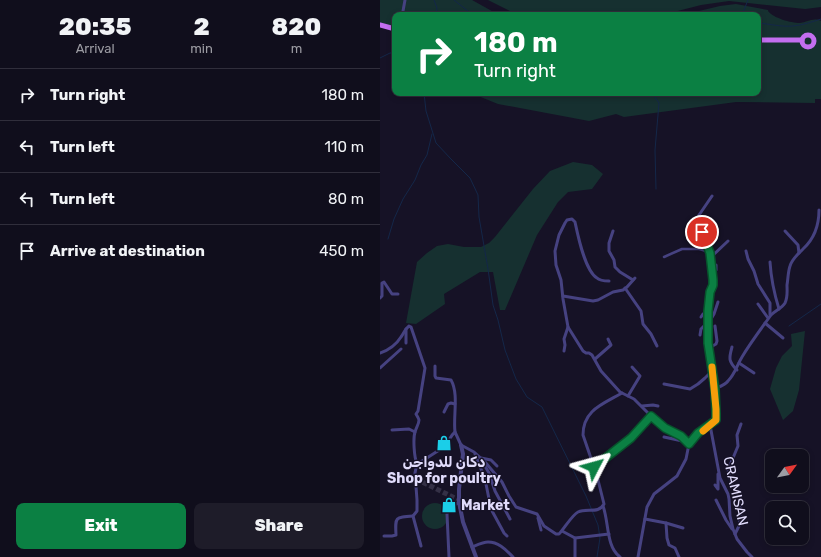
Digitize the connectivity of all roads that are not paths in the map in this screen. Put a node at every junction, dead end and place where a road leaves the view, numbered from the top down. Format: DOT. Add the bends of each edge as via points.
graph roads {
  1 [pos="405,0"];
  2 [pos="403,12"];
  3 [pos="380,25"];
  4 [pos="392,28"];
  5 [pos="761,40"];
  6 [pos="802,40"];
  7 [pos="814,40"];
  8 [pos="821,40"];
  9 [pos="712,196"];
  10 [pos="819,210"];
  11 [pos="613,231"];
  12 [pos="785,231"];
  13 [pos="728,242"];
  14 [pos="746,251"];
  15 [pos="710,252"];
  16 [pos="799,253"];
  17 [pos="664,257"];
  18 [pos="711,257"];
  19 [pos="770,262"];
  20 [pos="716,266"];
  21 [pos="713,274"];
  22 [pos="609,281"];
  23 [pos="625,288"];
  24 [pos="398,294"];
  25 [pos="563,296"];
  26 [pos="380,298"];
  27 [pos="718,302"];
  28 [pos="758,304"];
  29 [pos="779,309"];
  30 [pos="708,311"];
  31 [pos="701,317"];
  32 [pos="769,317"];
  33 [pos="708,323"];
  34 [pos="765,323"];
  35 [pos="715,326"];
  36 [pos="568,327"];
  37 [pos="406,329"];
  38 [pos="700,335"];
  39 [pos="783,338"];
  40 [pos="608,339"];
  41 [pos="406,343"];
  42 [pos="657,346"];
  43 [pos="732,347"];
  44 [pos="708,348"];
  45 [pos="401,349"];
  46 [pos="564,351"];
  47 [pos="380,353"];
  48 [pos="595,359"];
  49 [pos="739,363"];
  50 [pos="435,366"];
  51 [pos="632,367"];
  52 [pos="380,368"];
  53 [pos="737,370"];
  54 [pos="712,371"];
  55 [pos="380,372"];
  56 [pos="754,373"];
  57 [pos="664,384"];
  58 [pos="715,389"];
  59 [pos="622,393"];
  60 [pos="628,396"];
  61 [pos="455,404"];
  62 [pos="642,406"];
  63 [pos="658,406"];
  64 [pos="444,412"];
  65 [pos="651,416"];
  66 [pos="741,424"];
  67 [pos="710,425"];
  68 [pos="392,430"];
  69 [pos="415,432"];
  70 [pos="455,432"];
  71 [pos="664,438"];
  72 [pos="688,443"];
  73 [pos="461,445"];
  74 [pos="474,452"];
  75 [pos="481,458"];
  76 [pos="417,463"];
  77 [pos="497,466"];
  78 [pos="594,467"];
  79 [pos="718,470"];
  80 [pos="715,485"];
  81 [pos="716,500"];
  82 [pos="459,502"];
  83 [pos="471,503"];
  84 [pos="603,506"];
  85 [pos="460,508"];
  86 [pos="537,514"];
  87 [pos="413,516"];
  88 [pos="510,519"];
  89 [pos="645,519"];
  90 [pos="666,523"];
  91 [pos="683,528"];
  92 [pos="540,530"];
  93 [pos="562,531"];
  94 [pos="735,533"];
  95 [pos="609,534"];
  96 [pos="384,536"];
  97 [pos="507,536"];
  98 [pos="575,538"];
  99 [pos="420,546"];
  100 [pos="472,547"];
  101 [pos="449,557"];
  102 [pos="476,557"];
  103 [pos="514,557"];
  104 [pos="575,557"];
  105 [pos="620,557"];
  106 [pos="638,557"];
  107 [pos="679,557"];
  108 [pos="752,557"];
  1 -- 2 [label="street"];
  3 -- 4 [label="main road"];
  5 -- 6 [label="main road"];
  6 -- 7 [label="main road" via="809,34"];
  6 -- 7 [label="main road" via="804,45 809,47"];
  7 -- 8 [label="main road"];
  9 -- 15 [label="street" via="697,218"];
  10 -- 16 [label="street" via="814,236"];
  11 -- 23 [label="street" via="609,251 615,267 634,279"];
  12 -- 16 [label="street" via="798,245"];
  13 -- 18 [label="street"];
  14 -- 32 [label="street" via="758,284 770,303"];
  15 -- 17 [label="street" via="682,249"];
  15 -- 18 [label="street"];
  16 -- 29 [label="street" via="790,266 787,297"];
  18 -- 21 [label="street"];
  19 -- 29 [label="street" via="771,279"];
  20 -- 21 [label="street"];
  21 -- 30 [label="street"];
  22 -- 25 [label="street" via="592,275 582,252 575,222 572,219 567,220 559,235 556,251 556,265"];
  23 -- 25 [label="street" via="593,301"];
  23 -- 42 [label="street" via="641,311 643,324"];
  24 -- 26 [label="street" via="392,294 384,282"];
  25 -- 36 [label="street"];
  27 -- 33 [label="street"];
  28 -- 32 [label="street"];
  29 -- 32 [label="street"];
  30 -- 31 [label="street"];
  30 -- 33 [label="street"];
  32 -- 34 [label="street"];
  33 -- 38 [label="street" via="701,329"];
  33 -- 44 [label="street"];
  34 -- 39 [label="street"];
  34 -- 49 [label="street"];
  35 -- 44 [label="street" via="717,341"];
  36 -- 46 [label="street"];
  36 -- 48 [label="street" via="583,350"];
  37 -- 41 [label="street"];
  37 -- 47 [label="street" via="396,343"];
  37 -- 69 [label="street" via="409,326 413,329 425,368"];
  40 -- 48 [label="street" via="611,345"];
  43 -- 53 [label="street" via="729,357"];
  44 -- 54 [label="street"];
  45 -- 52 [label="street"];
  48 -- 59 [label="street" via="601,371"];
  49 -- 53 [label="street"];
  49 -- 56 [label="street"];
  50 -- 61 [label="street" via="436,378 451,380 454,384"];
  51 -- 60 [label="street" via="640,376"];
  52 -- 55 [label="street"];
  53 -- 58 [label="street" via="727,383"];
  54 -- 57 [label="street" via="690,389"];
  54 -- 58 [label="street"];
  58 -- 67 [label="street" via="716,420"];
  59 -- 60 [label="street"];
  59 -- 78 [label="street" via="595,408 586,418 583,435"];
  60 -- 62 [label="street"];
  61 -- 64 [label="street" via="448,404"];
  61 -- 70 [label="street"];
  62 -- 63 [label="street"];
  62 -- 65 [label="street"];
  65 -- 72 [label="street"];
  65 -- 78 [label="street" via="631,438"];
  66 -- 94 [label="street" via="737,435 738,446 728,470 740,499 741,513"];
  67 -- 72 [label="street"];
  67 -- 79 [label="street, CRAMISAN"];
  68 -- 69 [label="street" via="409,429"];
  69 -- 76 [label="street"];
  70 -- 73 [label="street"];
  70 -- 76 [label="street" via="444,447"];
  71 -- 72 [label="street"];
  72 -- 89 [label="street" via="686,459 677,476 654,494 647,507"];
  73 -- 74 [label="street"];
  73 -- 82 [label="street"];
  74 -- 75 [label="street"];
  74 -- 97 [label="street" via="485,479 491,509"];
  75 -- 77 [label="street" via="490,460"];
  75 -- 86 [label="street" via="502,482 516,507"];
  75 -- 88 [label="street"];
  76 -- 87 [label="street" via="417,511"];
  78 -- 84 [label="street"];
  79 -- 80 [label="street" via="718,489"];
  79 -- 94 [label="street, CRAMISAN" via="728,494"];
  81 -- 94 [label="street"];
  82 -- 85 [label="street"];
  82 -- 101 [label="street" via="449,509 447,514"];
  83 -- 85 [label="street" via="470,508"];
  84 -- 93 [label="street" via="597,510 580,511 575,514"];
  84 -- 95 [label="street"];
  85 -- 100 [label="street"];
  86 -- 92 [label="street"];
  86 -- 93 [label="street" via="544,526 556,534"];
  87 -- 96 [label="street" via="402,516 397,519 396,535"];
  87 -- 99 [label="street"];
  89 -- 90 [label="street"];
  89 -- 106 [label="street"];
  90 -- 91 [label="street"];
  90 -- 107 [label="street" via="669,545 675,548"];
  93 -- 98 [label="street"];
  94 -- 108 [label="street, CRAMISAN"];
  95 -- 98 [label="street"];
  95 -- 105 [label="street" via="611,547"];
  98 -- 104 [label="street"];
  100 -- 102 [label="street"];
  100 -- 103 [label="street" via="488,542 495,543"];
}
